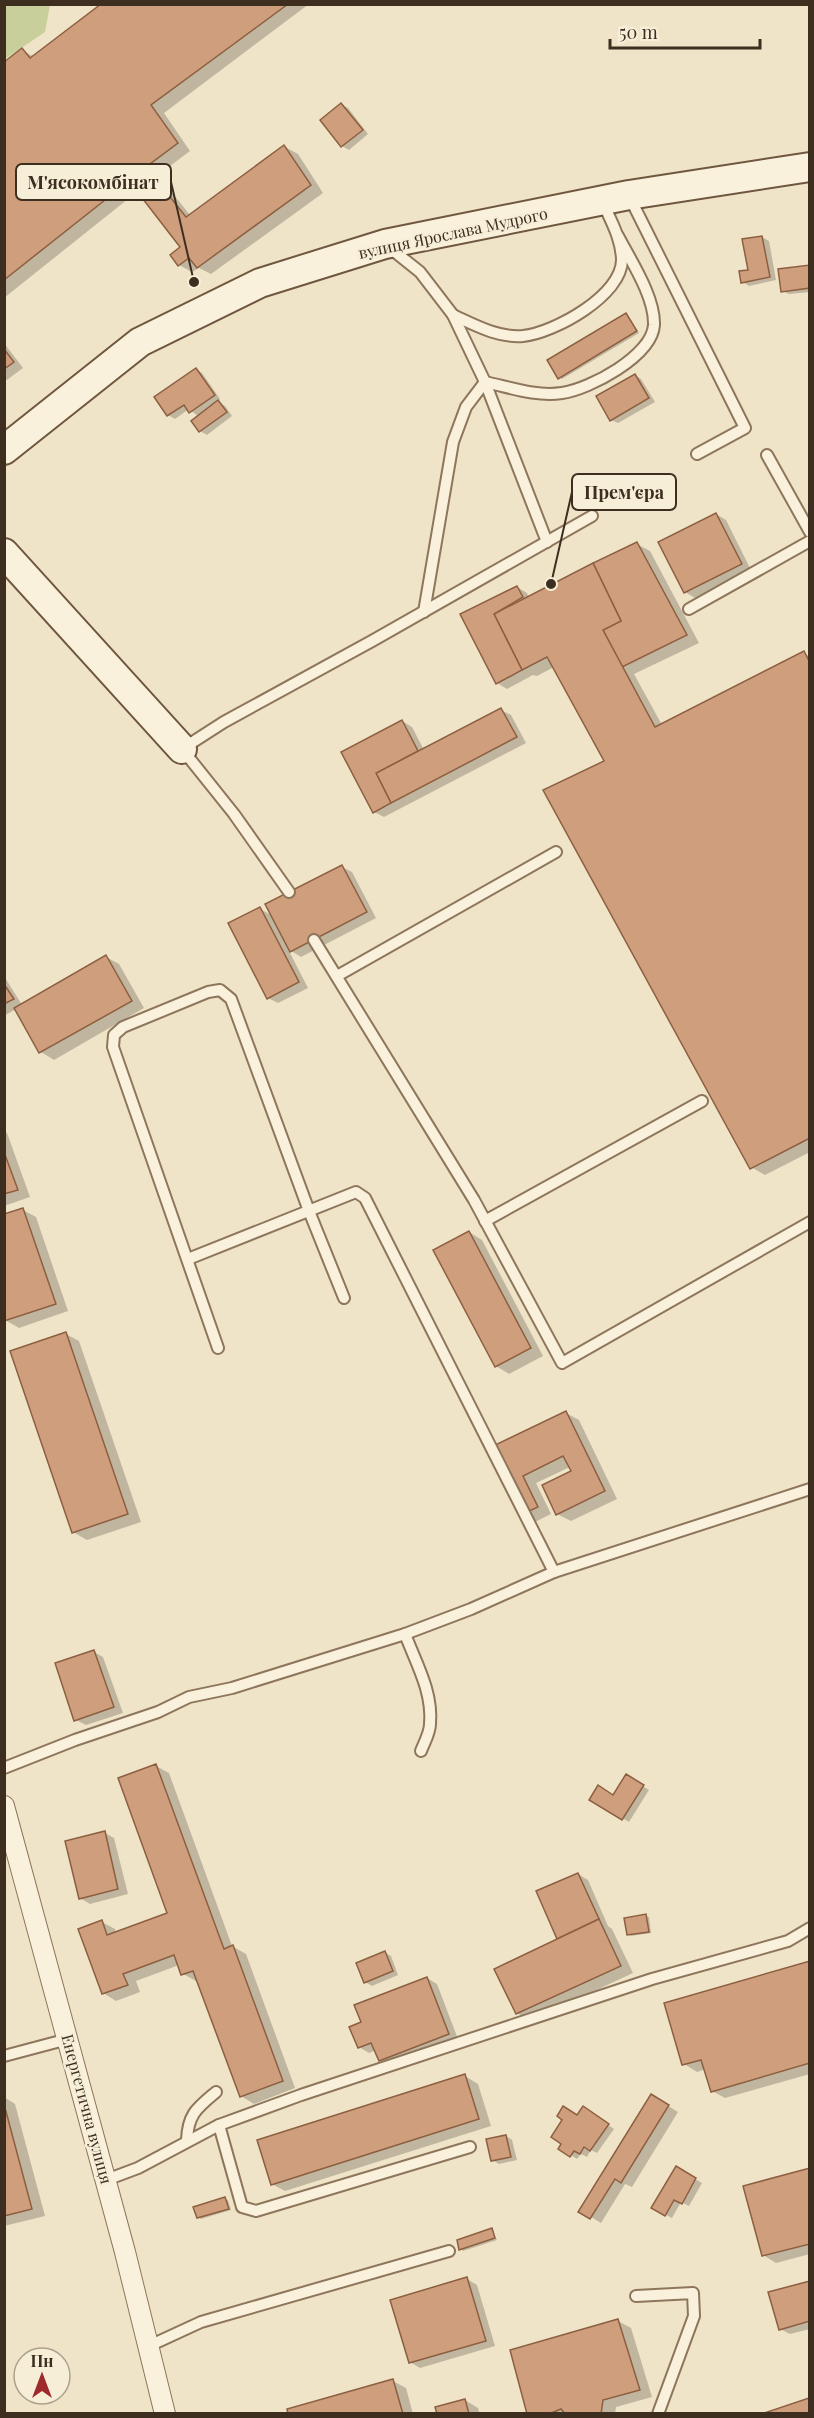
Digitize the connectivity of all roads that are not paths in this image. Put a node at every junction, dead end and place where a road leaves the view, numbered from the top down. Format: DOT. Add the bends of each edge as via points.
graph roads {
  1 [pos="810,167"];
  2 [pos="615,198"];
  3 [pos="618,236"];
  4 [pos="385,244"];
  5 [pos="453,315"];
  6 [pos="485,381"];
  7 [pos="4,450"];
  8 [pos="697,454"];
  9 [pos="767,455"];
  10 [pos="592,516"];
  11 [pos="810,532"];
  12 [pos="810,541"];
  13 [pos="547,542"];
  14 [pos="4,553"];
  15 [pos="689,609"];
  16 [pos="423,612"];
  17 [pos="182,749"];
  18 [pos="556,852"];
  19 [pos="289,892"];
  20 [pos="314,939"];
  21 [pos="337,976"];
  22 [pos="702,1101"];
  23 [pos="309,1211"];
  24 [pos="485,1221"];
  25 [pos="810,1222"];
  26 [pos="188,1258"];
  27 [pos="344,1298"];
  28 [pos="218,1348"];
  29 [pos="810,1489"];
  30 [pos="554,1572"];
  31 [pos="405,1634"];
  32 [pos="421,1751"];
  33 [pos="4,1768"];
  34 [pos="4,1806"];
  35 [pos="810,1928"];
  36 [pos="68,2039"];
  37 [pos="4,2056"];
  38 [pos="216,2092"];
  39 [pos="219,2125"];
  40 [pos="187,2140"];
  41 [pos="470,2147"];
  42 [pos="106,2180"];
  43 [pos="449,2251"];
  44 [pos="636,2296"];
  45 [pos="149,2346"];
  46 [pos="165,2414"];
  47 [pos="658,2414"];
  1 -- 2 [label="main road, вулиця Ярослава Мудрого"];
  2 -- 3 [label="lane"];
  2 -- 4 [label="main road, вулиця Ярослава Мудрого"];
  2 -- 8 [label="lane" via="744,428"];
  3 -- 5 [label="lane" via="622,261 614,284 582,312 554,328 522,336 488,332"];
  3 -- 6 [label="lane" via="650,301 654,325 650,341 588,386 562,393 535,393"];
  4 -- 5 [label="lane" via="420,272"];
  4 -- 7 [label="main road, вулиця Ярослава Мудрого" via="260,283 140,342"];
  5 -- 6 [label="lane"];
  6 -- 13 [label="lane"];
  6 -- 16 [label="lane" via="466,407 453,442"];
  9 -- 11 [label="lane"];
  10 -- 13 [label="lane"];
  12 -- 15 [label="lane"];
  13 -- 16 [label="lane"];
  14 -- 17 [label="main road"];
  16 -- 17 [label="lane"];
  17 -- 19 [label="lane"];
  18 -- 21 [label="lane"];
  20 -- 21 [label="lane"];
  21 -- 24 [label="lane"];
  22 -- 24 [label="lane"];
  23 -- 26 [label="lane"];
  23 -- 26 [label="lane" via="231,999 220,990 208,992 123,1027 114,1035 113,1047"];
  23 -- 27 [label="lane"];
  23 -- 30 [label="lane" via="356,1192 365,1198"];
  24 -- 25 [label="lane" via="562,1363"];
  26 -- 28 [label="lane"];
  29 -- 30 [label="lane"];
  30 -- 31 [label="lane"];
  31 -- 32 [label="lane" via="430,1704 430,1726"];
  31 -- 33 [label="lane" via="232,1688 189,1697"];
  34 -- 36 [label="street, Енергетична вулиця"];
  35 -- 39 [label="lane" via="788,1941 652,1979"];
  36 -- 37 [label="lane"];
  36 -- 42 [label="street, Енергетична вулиця"];
  38 -- 40 [label="lane" via="195,2109 187,2127"];
  39 -- 40 [label="lane"];
  39 -- 41 [label="lane" via="242,2206 256,2211"];
  40 -- 42 [label="lane" via="138,2168"];
  42 -- 45 [label="street, Енергетична вулиця"];
  43 -- 45 [label="lane" via="201,2322"];
  44 -- 47 [label="lane" via="693,2293 694,2316"];
  45 -- 46 [label="street, Енергетична вулиця"];
}
